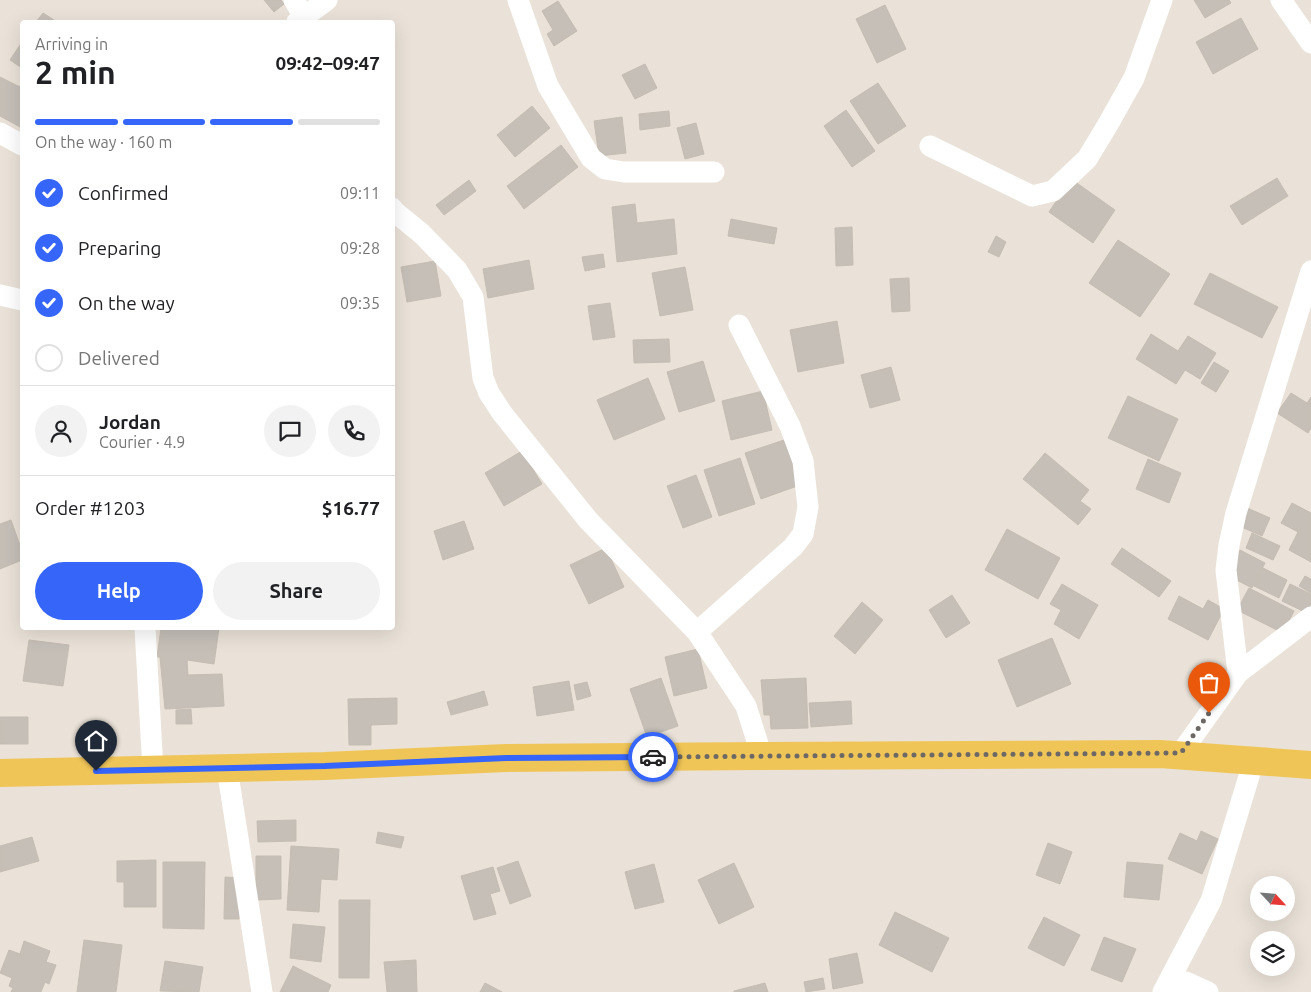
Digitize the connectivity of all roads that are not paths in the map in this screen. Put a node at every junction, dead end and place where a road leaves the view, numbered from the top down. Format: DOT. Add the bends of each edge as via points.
graph roads {
  1 [pos="327,0"];
  2 [pos="518,0"];
  3 [pos="1162,0"];
  4 [pos="1281,0"];
  5 [pos="301,15"];
  6 [pos="1311,43"];
  7 [pos="0,133"];
  8 [pos="20,143"];
  9 [pos="930,146"];
  10 [pos="714,172"];
  11 [pos="395,212"];
  12 [pos="1311,271"];
  13 [pos="0,294"];
  14 [pos="20,299"];
  15 [pos="739,326"];
  16 [pos="1311,617"];
  17 [pos="145,630"];
  18 [pos="697,632"];
  19 [pos="1238,673"];
  20 [pos="1160,754"];
  21 [pos="758,756"];
  22 [pos="1254,760"];
  23 [pos="1311,765"];
  24 [pos="227,768"];
  25 [pos="153,770"];
  26 [pos="0,773"];
  27 [pos="1183,954"];
  28 [pos="1186,982"];
  29 [pos="262,992"];
  30 [pos="1163,992"];
  31 [pos="1168,992"];
  32 [pos="1208,992"];
  1 -- 5 [label="street"];
  2 -- 10 [label="street" via="548,86 591,158 605,169 624,172"];
  3 -- 9 [label="street" via="1134,78 1112,118 1087,160 1053,191 1032,196"];
  4 -- 6 [label="street"];
  7 -- 8 [label="street"];
  11 -- 18 [label="street" via="457,270 473,297 483,378 502,413 588,520"];
  12 -- 19 [label="street" via="1229,545 1226,570"];
  13 -- 14 [label="street"];
  15 -- 18 [label="street" via="797,443 803,461 808,507 803,534 793,547"];
  16 -- 19 [label="street"];
  17 -- 25 [label="street"];
  18 -- 21 [label="street" via="746,706 758,744"];
  19 -- 20 [label="street" via="1181,753"];
  20 -- 21 [label="main road"];
  20 -- 22 [label="main road"];
  21 -- 24 [label="main road" via="506,758"];
  22 -- 23 [label="main road"];
  22 -- 27 [label="street" via="1211,901"];
  24 -- 25 [label="main road"];
  24 -- 29 [label="street"];
  25 -- 26 [label="main road"];
  27 -- 28 [label="street"];
  27 -- 30 [label="street"];
  28 -- 31 [label="street"];
  28 -- 32 [label="street"];
}
